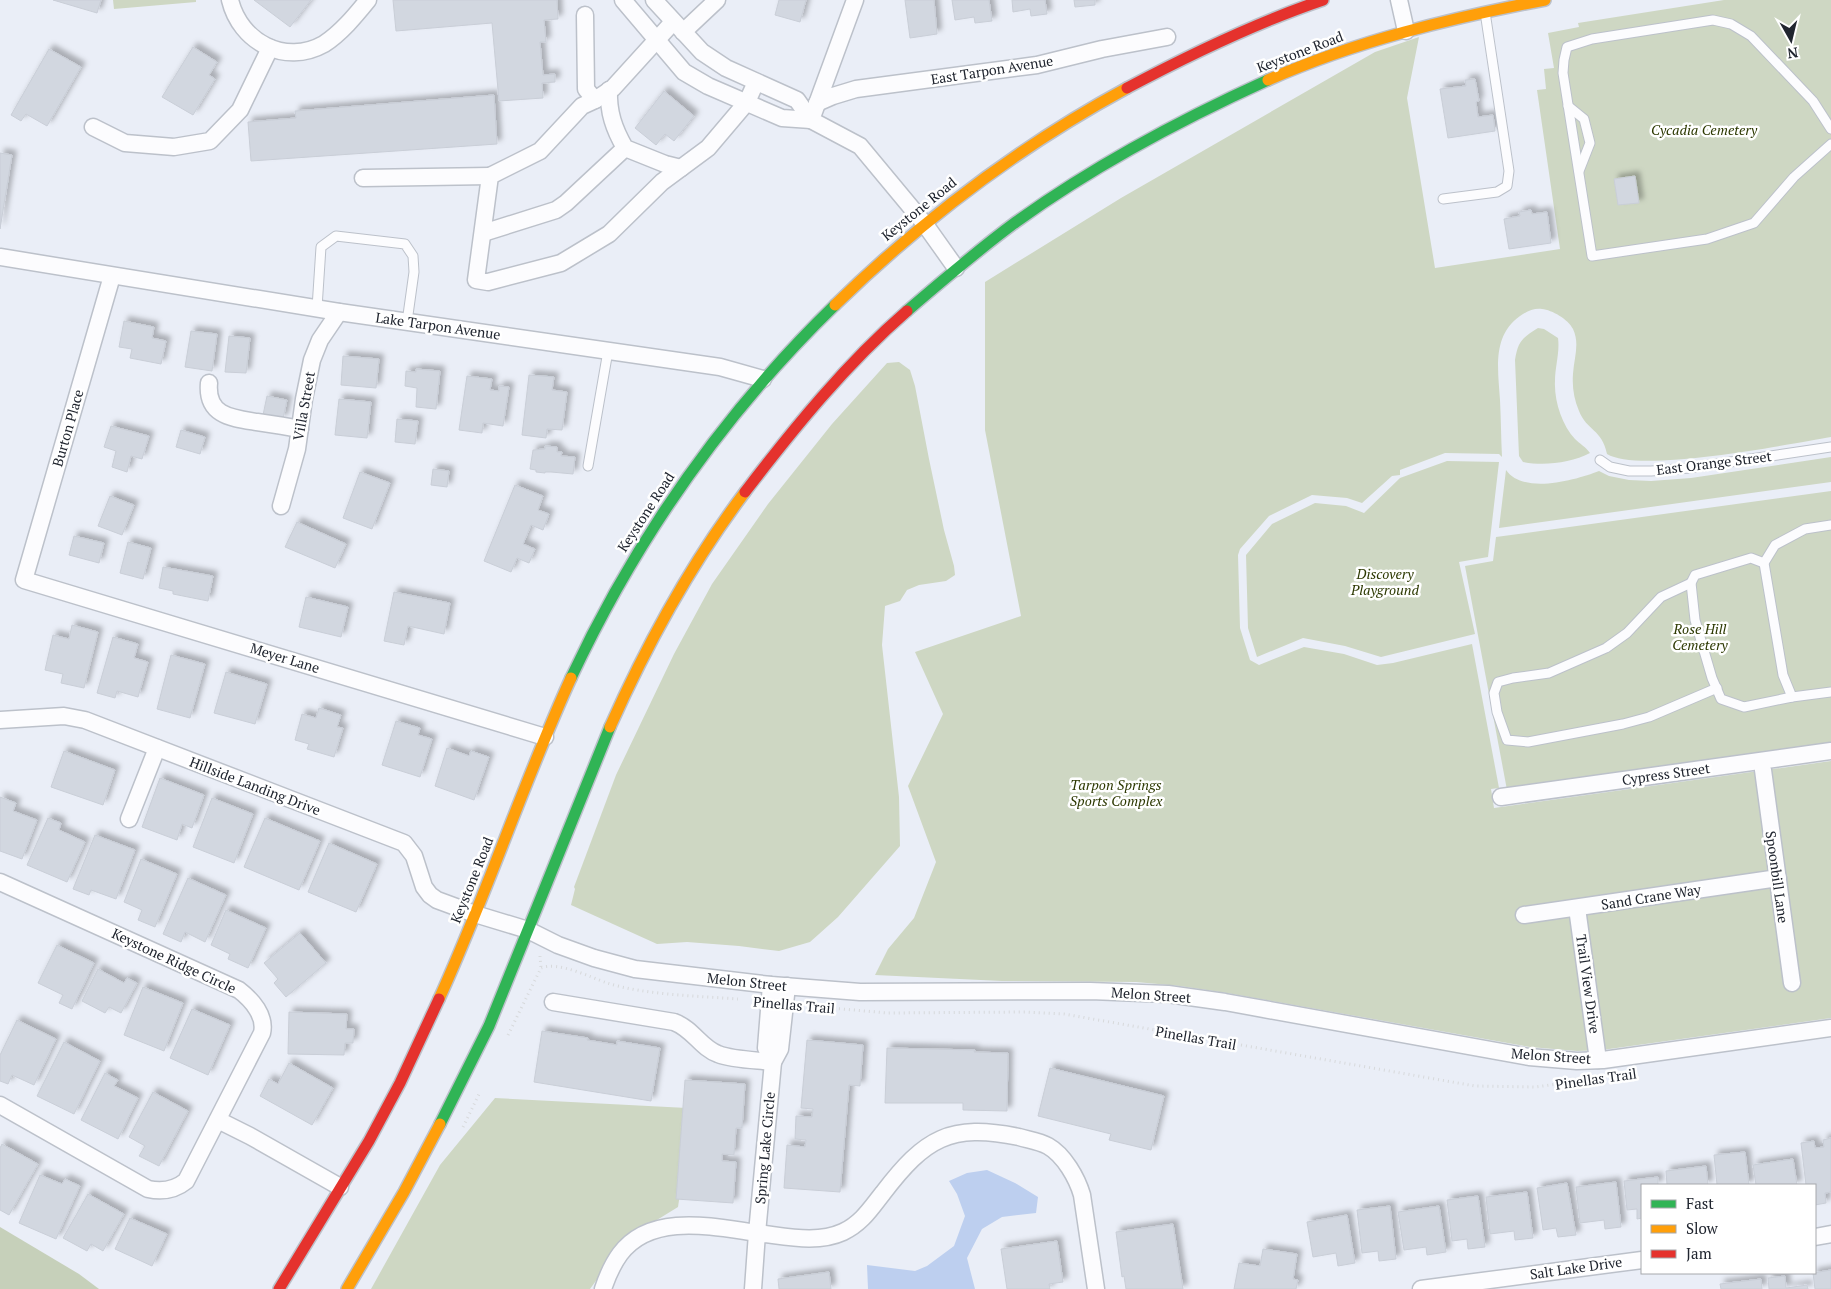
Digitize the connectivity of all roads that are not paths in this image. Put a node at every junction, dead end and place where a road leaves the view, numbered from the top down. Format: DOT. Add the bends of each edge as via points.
graph roads {
  1 [pos="230,0"];
  2 [pos="368,0"];
  3 [pos="623,0"];
  4 [pos="654,0"];
  5 [pos="717,0"];
  6 [pos="855,0"];
  7 [pos="1323,0"];
  8 [pos="1399,0"];
  9 [pos="1545,0"];
  10 [pos="1485,11"];
  11 [pos="584,16"];
  12 [pos="678,27"];
  13 [pos="1406,31"];
  14 [pos="1167,37"];
  15 [pos="656,40"];
  16 [pos="270,48"];
  17 [pos="756,82"];
  18 [pos="609,90"];
  19 [pos="595,100"];
  20 [pos="747,102"];
  21 [pos="817,103"];
  22 [pos="1568,106"];
  23 [pos="811,120"];
  24 [pos="93,127"];
  25 [pos="1831,129"];
  26 [pos="1831,144"];
  27 [pos="625,148"];
  28 [pos="681,168"];
  29 [pos="1578,171"];
  30 [pos="490,176"];
  31 [pos="363,178"];
  32 [pos="1443,199"];
  33 [pos="924,223"];
  34 [pos="483,233"];
  35 [pos="0,257"];
  36 [pos="956,268"];
  37 [pos="112,276"];
  38 [pos="317,308"];
  39 [pos="339,312"];
  40 [pos="407,322"];
  41 [pos="608,351"];
  42 [pos="763,379"];
  43 [pos="209,383"];
  44 [pos="300,429"];
  45 [pos="1831,447"];
  46 [pos="1600,460"];
  47 [pos="588,466"];
  48 [pos="281,506"];
  49 [pos="1831,525"];
  50 [pos="1764,563"];
  51 [pos="24,580"];
  52 [pos="1690,583"];
  53 [pos="1717,688"];
  54 [pos="1831,692"];
  55 [pos="1792,696"];
  56 [pos="0,720"];
  57 [pos="545,737"];
  58 [pos="157,748"];
  59 [pos="1831,751"];
  60 [pos="1763,770"];
  61 [pos="1501,797"];
  62 [pos="129,819"];
  63 [pos="1778,878"];
  64 [pos="0,882"];
  65 [pos="1577,908"];
  66 [pos="475,914"];
  67 [pos="1524,915"];
  68 [pos="528,930"];
  69 [pos="1792,983"];
  70 [pos="779,985"];
  71 [pos="553,1002"];
  72 [pos="1831,1028"];
  73 [pos="1598,1060"];
  74 [pos="773,1062"];
  75 [pos="0,1104"];
  76 [pos="218,1120"];
  77 [pos="340,1187"];
  78 [pos="758,1233"];
  79 [pos="1831,1234"];
  80 [pos="1816,1237"];
  81 [pos="1641,1260"];
  82 [pos="279,1289"];
  83 [pos="347,1289"];
  84 [pos="603,1289"];
  85 [pos="753,1289"];
  86 [pos="1096,1289"];
  87 [pos="1421,1289"];
  1 -- 16 [label="street" via="236,18 250,36"];
  2 -- 16 [label="street" via="341,30 322,45 290,52"];
  3 -- 15 [label="street"];
  4 -- 12 [label="street"];
  5 -- 12 [label="street"];
  6 -- 21 [label="street"];
  7 -- 33 [label="main road, Keystone Road" via="1226,38 1109,96 1010,158"];
  8 -- 13 [label="street"];
  9 -- 10 [label="main road"];
  10 -- 13 [label="main road"];
  10 -- 32 [label="lane" via="1509,179 1507,186 1497,192"];
  11 -- 19 [label="street" via="586,89"];
  12 -- 15 [label="street"];
  12 -- 17 [label="street" via="702,52"];
  13 -- 36 [label="main road, Keystone Road" via="1276,76 1141,142 1056,194"];
  14 -- 21 [label="street, East Tarpon Avenue" via="1037,65 856,89"];
  15 -- 18 [label="street"];
  15 -- 20 [label="street" via="684,72"];
  16 -- 24 [label="street" via="240,110 210,141 174,147 125,143"];
  17 -- 20 [label="street"];
  17 -- 23 [label="street" via="798,100"];
  18 -- 19 [label="street"];
  18 -- 27 [label="street" via="611,121"];
  19 -- 30 [label="street" via="582,106 540,152"];
  20 -- 23 [label="street" via="782,118"];
  20 -- 28 [label="street" via="708,148"];
  21 -- 23 [label="street"];
  22 -- 25 [label="lane" via="1563,73 1567,48 1592,39 1713,20 1731,24 1751,36 1814,100"];
  22 -- 29 [label="lane"];
  22 -- 29 [label="lane" via="1584,119 1590,143"];
  23 -- 33 [label="street" via="860,146"];
  26 -- 29 [label="lane" via="1794,177 1754,223 1707,239 1592,256"];
  27 -- 28 [label="street"];
  27 -- 34 [label="street" via="556,210"];
  28 -- 34 [label="street" via="662,182 609,234 561,263 488,282 476,280"];
  30 -- 31 [label="street"];
  30 -- 34 [label="street"];
  33 -- 36 [label="street"];
  33 -- 42 [label="main road, Keystone Road" via="868,270"];
  35 -- 37 [label="street, Lake Tarpon Avenue"];
  36 -- 68 [label="main road, Keystone Road" via="899,317 781,444 687,578 645,653 608,731"];
  37 -- 38 [label="street, Lake Tarpon Avenue"];
  37 -- 51 [label="street, Burton Place"];
  38 -- 39 [label="street, Lake Tarpon Avenue"];
  38 -- 40 [label="lane" via="321,247 336,236 404,244 413,256 414,272"];
  39 -- 40 [label="street, Lake Tarpon Avenue"];
  39 -- 44 [label="street, Villa Street" via="320,340 312,360"];
  40 -- 41 [label="street, Lake Tarpon Avenue"];
  41 -- 42 [label="street, Lake Tarpon Avenue" via="720,367"];
  41 -- 47 [label="lane"];
  42 -- 57 [label="main road, Keystone Road" via="687,477 632,563 578,664"];
  43 -- 44 [label="street" via="213,404 224,415"];
  44 -- 48 [label="street, Villa Street"];
  45 -- 46 [label="lane, East Orange Street" via="1651,471 1610,467"];
  49 -- 50 [label="lane" via="1804,529 1775,545"];
  50 -- 52 [label="lane" via="1751,558 1695,575"];
  50 -- 55 [label="lane" via="1783,675"];
  51 -- 57 [label="street, Meyer Lane"];
  52 -- 53 [label="lane" via="1695,620"];
  52 -- 53 [label="lane" via="1661,597 1627,633 1606,648 1550,674 1498,682 1494,693 1497,712 1507,740 1528,742 1649,717"];
  53 -- 55 [label="lane" via="1721,699 1744,707"];
  54 -- 55 [label="lane"];
  56 -- 58 [label="street, Hillside Landing Drive" via="71,716"];
  57 -- 66 [label="main road, Keystone Road"];
  58 -- 62 [label="street"];
  58 -- 66 [label="street, Hillside Landing Drive" via="404,843 412,851 424,887 430,895"];
  59 -- 61 [label="street, Cypress Street"];
  60 -- 63 [label="street, Spoonbill Lane"];
  63 -- 65 [label="street, Sand Crane Way"];
  63 -- 69 [label="street, Spoonbill Lane"];
  64 -- 76 [label="street, Keystone Ridge Circle" via="239,990 246,996 262,1017 262,1033"];
  65 -- 67 [label="street, Sand Crane Way"];
  65 -- 73 [label="street, Trail View Drive"];
  66 -- 68 [label="street, Melon Street"];
  66 -- 77 [label="main road, Keystone Road" via="411,1060 380,1122"];
  68 -- 70 [label="street, Melon Street" via="575,951 627,967"];
  68 -- 83 [label="main road, Keystone Road" via="487,1030 428,1150"];
  70 -- 73 [label="street, Melon Street" via="868,992 1168,994 1529,1057"];
  70 -- 74 [label="street, Spring Lake Circle" via="780,1049"];
  71 -- 74 [label="street" via="674,1022 684,1026 718,1054"];
  72 -- 73 [label="street, Melon Street"];
  74 -- 78 [label="street, Spring Lake Circle"];
  75 -- 76 [label="street, Keystone Ridge Circle" via="157,1191 174,1188 186,1181"];
  76 -- 77 [label="street"];
  77 -- 82 [label="main road, Keystone Road"];
  78 -- 84 [label="street" via="685,1226 651,1231 620,1254"];
  78 -- 85 [label="street, Spring Lake Circle"];
  78 -- 86 [label="street" via="818,1238 837,1234 863,1219 908,1163 938,1139 970,1133 1008,1135 1050,1147 1080,1187"];
  79 -- 80 [label="street"];
  81 -- 87 [label="street, Salt Lake Drive"];
}
